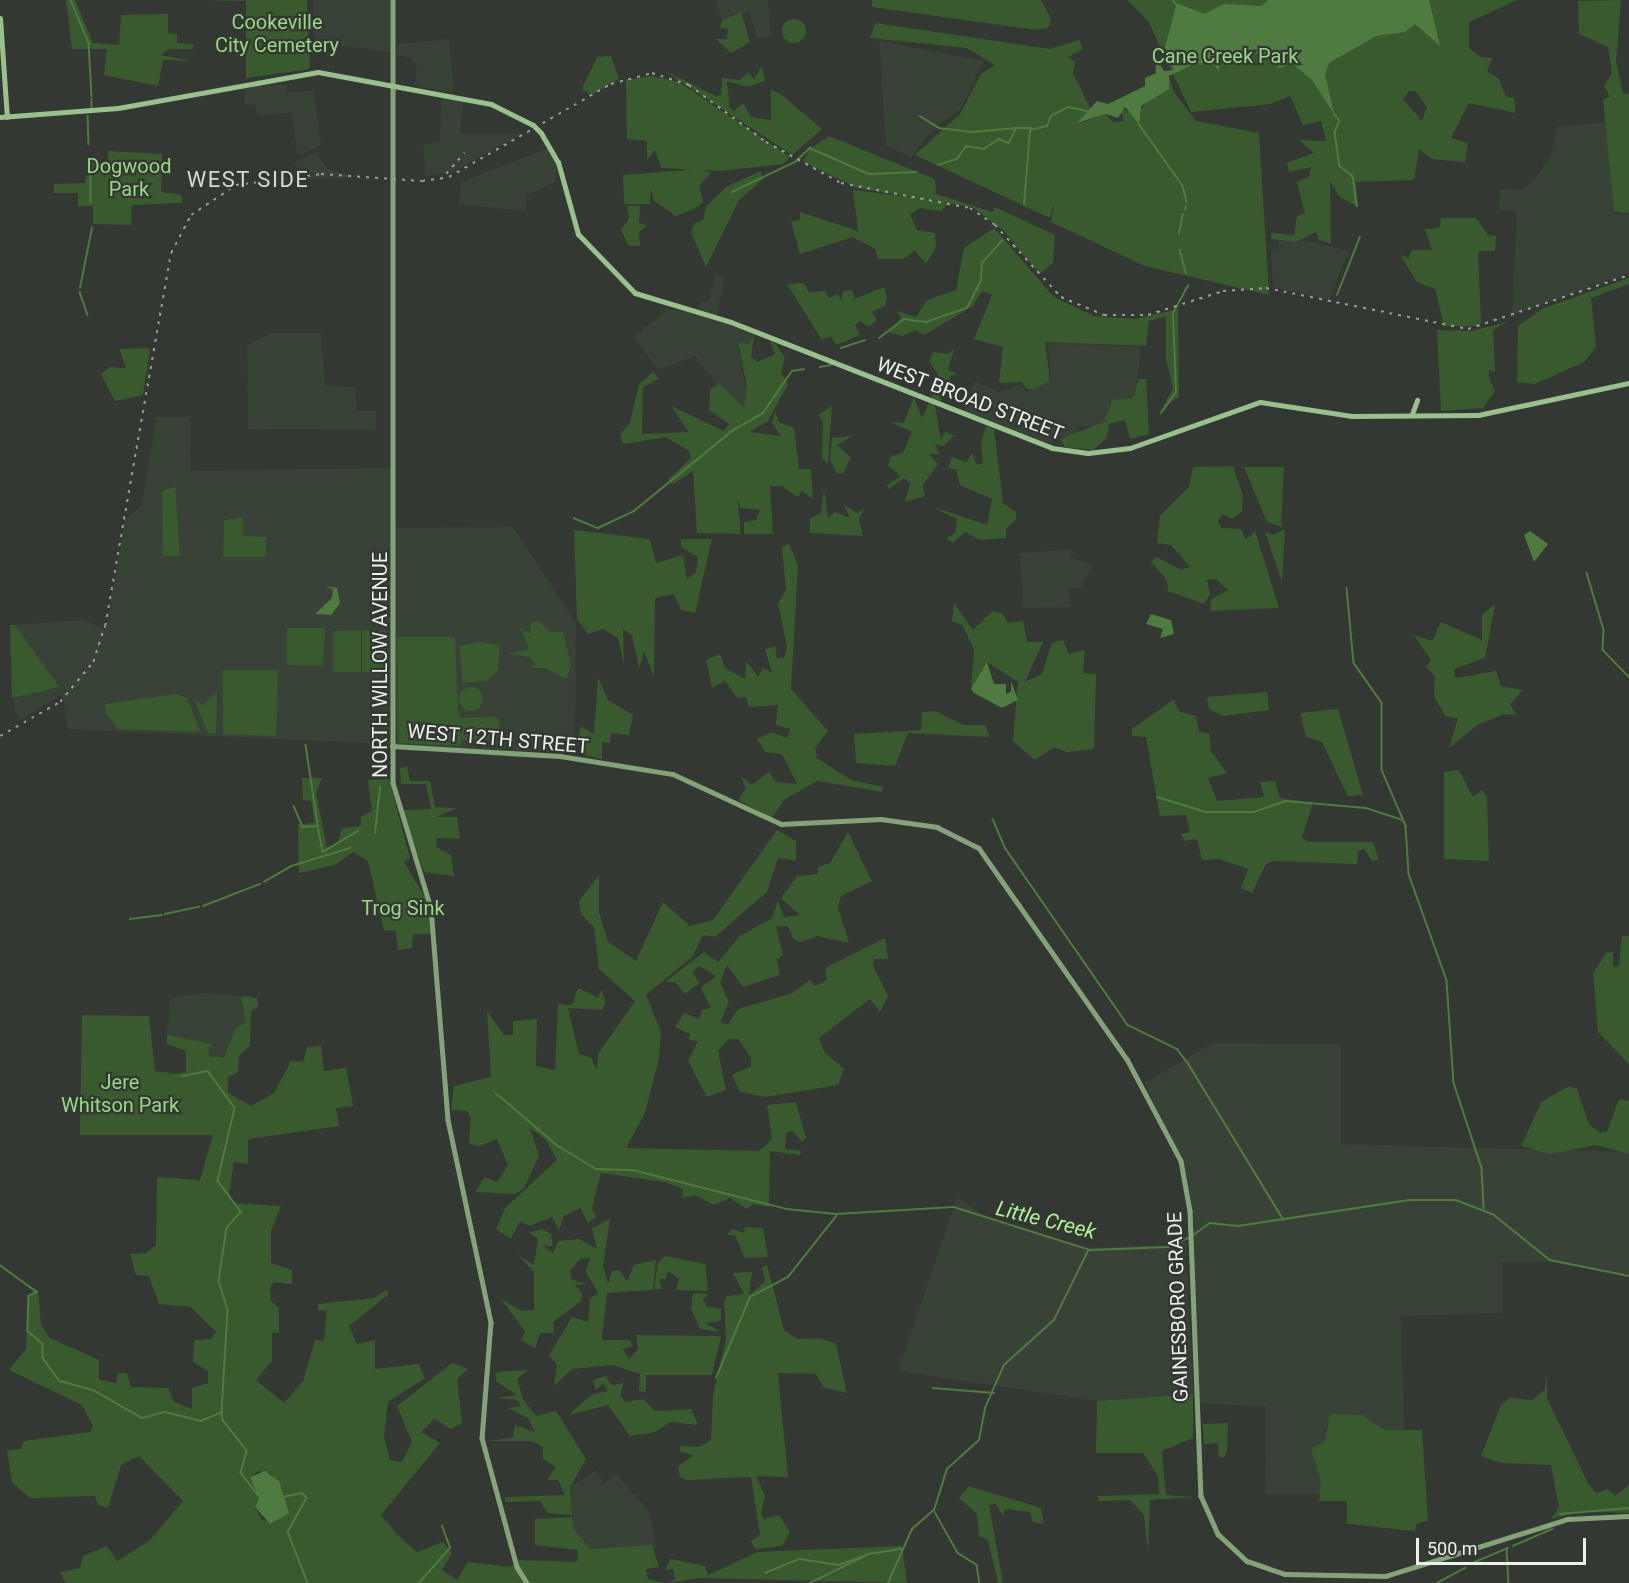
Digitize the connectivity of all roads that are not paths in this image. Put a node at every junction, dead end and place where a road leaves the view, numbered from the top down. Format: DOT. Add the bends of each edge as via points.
graph roads {
  1 [pos="393,0"];
  2 [pos="0,18"];
  3 [pos="394,84"];
  4 [pos="3,117"];
  5 [pos="1629,382"];
  6 [pos="1417,400"];
  7 [pos="1410,414"];
  8 [pos="392,746"];
  9 [pos="839,817"];
  10 [pos="1629,1516"];
  11 [pos="527,1583"];
  1 -- 3 [label="main road, NORTH WILLOW AVENUE"];
  2 -- 4 [label="main road"];
  3 -- 4 [label="main road" via="298,72 67,115"];
  3 -- 7 [label="main road, WEST BROAD STREET, bridge" via="504,107 533,125 558,162 578,234 619,280 655,303 731,322 1063,451 1130,448 1260,402 1352,416"];
  3 -- 8 [label="main road, NORTH WILLOW AVENUE" via="397,201"];
  5 -- 7 [label="main road, WEST BROAD STREET" via="1489,414"];
  6 -- 7 [label="main road" via="1418,408"];
  8 -- 9 [label="main road, WEST 12TH STREET" via="578,758 686,777 781,824"];
  8 -- 11 [label="main road, NORTH WILLOW AVENUE" via="398,807 431,912 448,1120 487,1299 491,1330 482,1438 517,1567"];
  9 -- 10 [label="main road, GAINESBORO GRADE" via="937,827 984,853 1149,1097 1185,1172 1201,1496 1218,1534 1247,1561 1286,1574 1386,1576 1568,1518"];
}
